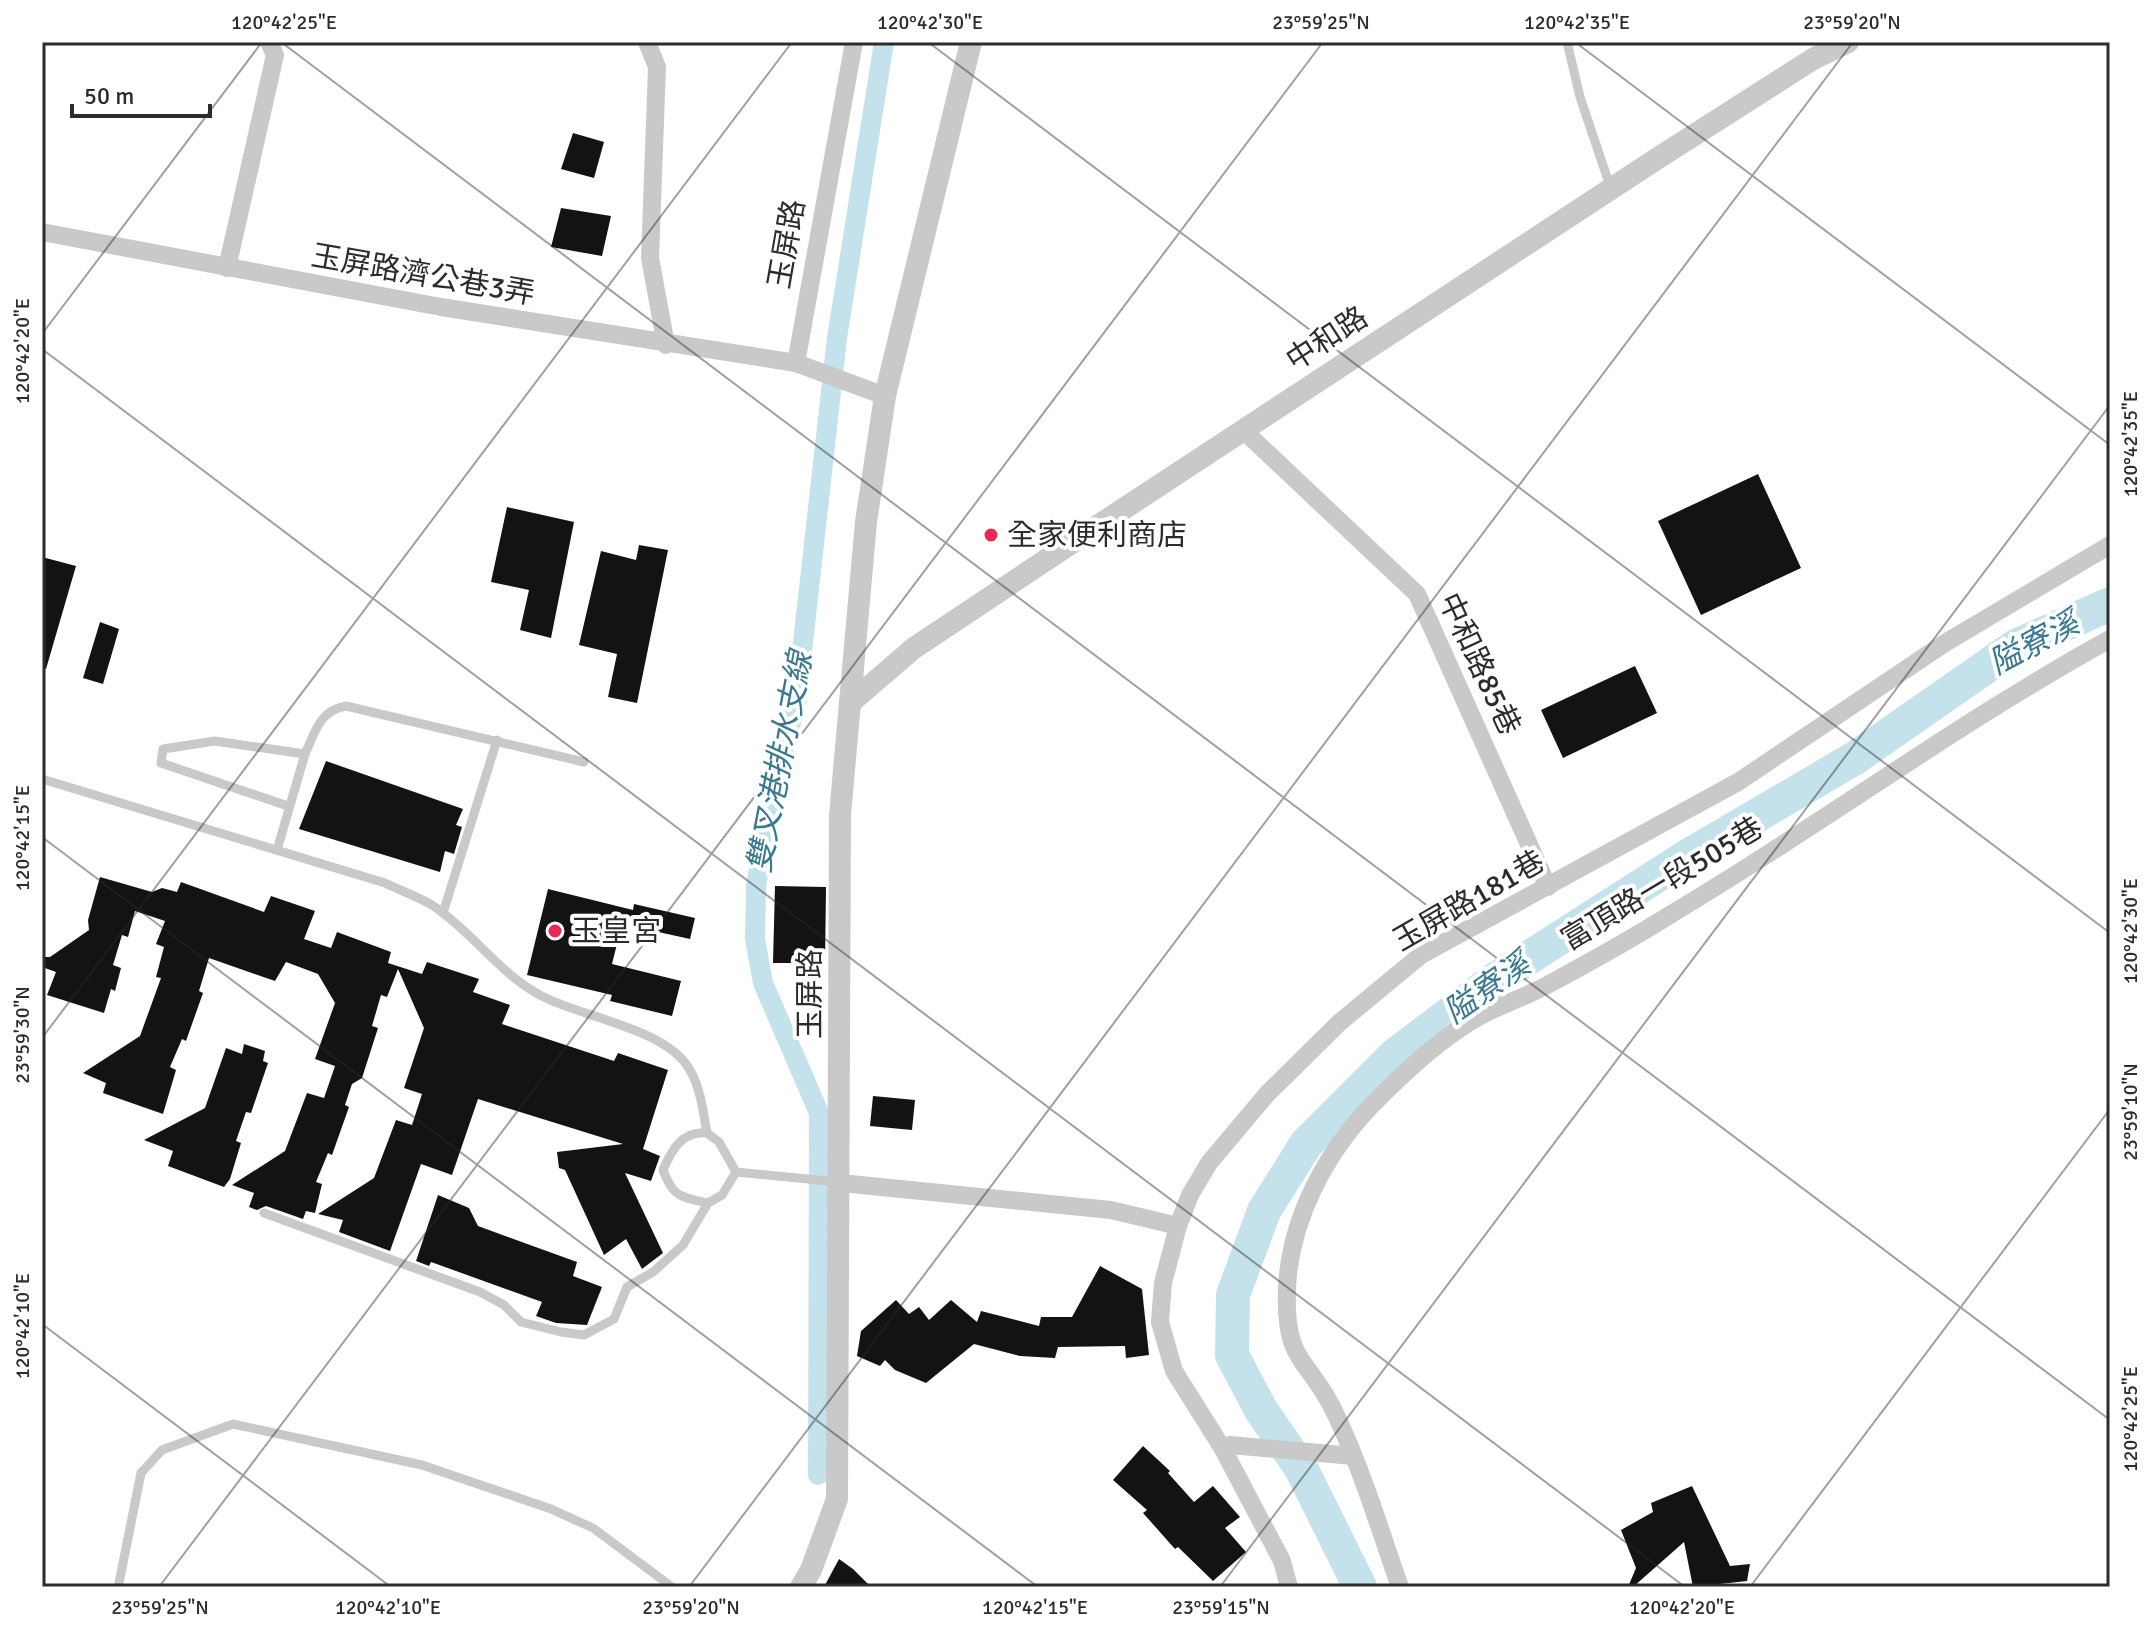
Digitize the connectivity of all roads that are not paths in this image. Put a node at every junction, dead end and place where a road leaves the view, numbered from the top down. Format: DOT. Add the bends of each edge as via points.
graph roads {
  1 [pos="269,42"];
  2 [pos="647,42"];
  3 [pos="854,42"];
  4 [pos="971,42"];
  5 [pos="1567,42"];
  6 [pos="1848,42"];
  7 [pos="1611,189"];
  8 [pos="42,232"];
  9 [pos="227,268"];
  10 [pos="666,345"];
  11 [pos="796,363"];
  12 [pos="885,396"];
  13 [pos="1243,430"];
  14 [pos="2110,545"];
  15 [pos="2110,639"];
  16 [pos="850,703"];
  17 [pos="497,740"];
  18 [pos="305,754"];
  19 [pos="584,762"];
  20 [pos="42,779"];
  21 [pos="288,806"];
  22 [pos="277,850"];
  23 [pos="1548,887"];
  24 [pos="443,913"];
  25 [pos="707,1133"];
  26 [pos="736,1172"];
  27 [pos="841,1183"];
  28 [pos="708,1203"];
  29 [pos="264,1213"];
  30 [pos="1178,1226"];
  31 [pos="1226,1447"];
  32 [pos="1345,1454"];
  33 [pos="119,1583"];
  34 [pos="672,1587"];
  35 [pos="801,1587"];
  36 [pos="1289,1587"];
  37 [pos="1400,1587"];
  1 -- 9 [label="street" via="275,55"];
  2 -- 10 [label="street" via="657,67 650,258"];
  3 -- 11 [label="street, 玉屏路"];
  4 -- 12 [label="street, 玉屏路"];
  5 -- 7 [label="lane"];
  6 -- 7 [label="street, 中和路" via="1813,59"];
  7 -- 13 [label="street, 中和路"];
  8 -- 9 [label="street, 玉屏路濟公巷3弄"];
  9 -- 10 [label="street, 玉屏路濟公巷3弄"];
  10 -- 11 [label="street, 玉屏路濟公巷3弄"];
  11 -- 12 [label="street"];
  12 -- 16 [label="street, 玉屏路" via="866,522"];
  13 -- 16 [label="street, 中和路" via="914,648"];
  13 -- 23 [label="street, 中和路85巷" via="1417,594"];
  14 -- 23 [label="street, 玉屏路181巷" via="1945,643 1738,782"];
  15 -- 32 [label="street, 富頂路一段505巷" via="2018,690 1674,913 1479,1017 1435,1048 1372,1105 1329,1164 1297,1223 1287,1288 1292,1348 1335,1411"];
  16 -- 27 [label="street, 玉屏路" via="840,815"];
  17 -- 18 [label="lane" via="346,706 332,709 320,721"];
  17 -- 19 [label="lane"];
  17 -- 24 [label="lane"];
  18 -- 21 [label="lane"];
  18 -- 21 [label="lane" via="215,741 163,749 161,763"];
  20 -- 22 [label="lane"];
  21 -- 22 [label="lane"];
  22 -- 24 [label="lane" via="385,883"];
  23 -- 30 [label="street, 玉屏路181巷" via="1421,955 1339,1023 1267,1094 1209,1163"];
  24 -- 25 [label="lane" via="509,977 547,999 653,1038 685,1063 701,1099"];
  25 -- 26 [label="lane" via="719,1142"];
  25 -- 28 [label="lane" via="681,1139 663,1170 670,1189 682,1198"];
  26 -- 27 [label="lane"];
  26 -- 28 [label="lane" via="722,1195"];
  27 -- 30 [label="street" via="1111,1210"];
  27 -- 35 [label="street, 玉屏路" via="837,1499"];
  28 -- 29 [label="lane" via="683,1245 627,1287 614,1319 584,1335 521,1322 480,1292"];
  30 -- 31 [label="street, 玉屏路181巷" via="1160,1305 1164,1342 1174,1371"];
  31 -- 32 [label="street"];
  31 -- 36 [label="street, 玉屏路181巷" via="1282,1561"];
  32 -- 37 [label="street, 富頂路一段505巷"];
  33 -- 34 [label="lane" via="141,1473 162,1450 233,1424 422,1465 551,1509 593,1528"];
}
